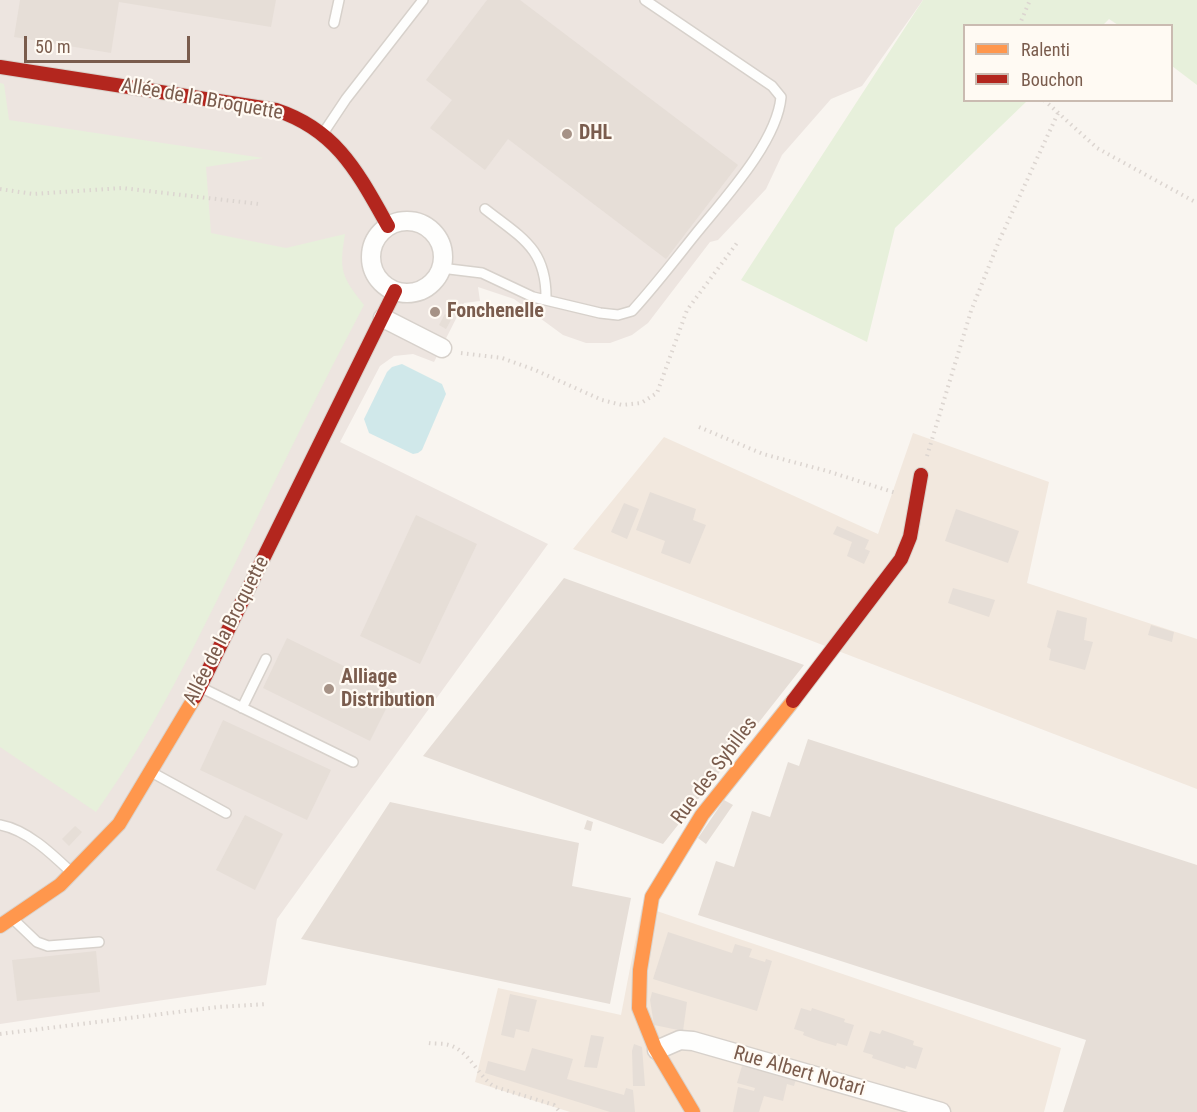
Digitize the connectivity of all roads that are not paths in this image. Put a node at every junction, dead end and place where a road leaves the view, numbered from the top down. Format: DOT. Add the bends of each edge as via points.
graph roads {
  1 [pos="339,0"];
  2 [pos="423,0"];
  3 [pos="645,0"];
  4 [pos="334,23"];
  5 [pos="0,67"];
  6 [pos="323,134"];
  7 [pos="485,209"];
  8 [pos="388,225"];
  9 [pos="441,268"];
  10 [pos="395,291"];
  11 [pos="546,300"];
  12 [pos="383,318"];
  13 [pos="442,348"];
  14 [pos="921,475"];
  15 [pos="266,659"];
  16 [pos="200,687"];
  17 [pos="242,708"];
  18 [pos="353,762"];
  19 [pos="151,772"];
  20 [pos="226,813"];
  21 [pos="0,825"];
  22 [pos="72,874"];
  23 [pos="12,918"];
  24 [pos="0,926"];
  25 [pos="99,942"];
  26 [pos="657,1050"];
  27 [pos="693,1112"];
  28 [pos="941,1112"];
  1 -- 4 [label="lane"];
  2 -- 6 [label="lane"];
  3 -- 11 [label="lane" via="772,86 781,97 780,109 744,174 632,311 618,315 600,313"];
  5 -- 6 [label="street, Allée de la Broquette" via="276,110"];
  6 -- 8 [label="street, Allée de la Broquette" via="357,175"];
  7 -- 11 [label="lane" via="538,255 547,281"];
  8 -- 9 [label="street" via="412,220 434,233 441,243"];
  8 -- 10 [label="street" via="375,239 370,256 377,278"];
  9 -- 10 [label="street" via="436,279 417,292"];
  9 -- 11 [label="lane" via="482,273"];
  10 -- 12 [label="street, Allée de la Broquette"];
  12 -- 13 [label="street"];
  12 -- 16 [label="street, Allée de la Broquette"];
  14 -- 26 [label="street, Rue des Sybilles" via="910,537 901,558 702,815 652,897 638,993 639,1007"];
  15 -- 17 [label="lane"];
  16 -- 17 [label="lane"];
  16 -- 19 [label="street, Allée de la Broquette"];
  17 -- 18 [label="lane"];
  19 -- 20 [label="lane"];
  19 -- 22 [label="street, Allée de la Broquette" via="119,824"];
  21 -- 22 [label="lane" via="13,828 52,854"];
  22 -- 23 [label="street, Allée de la Broquette"];
  23 -- 24 [label="street, Allée de la Broquette"];
  23 -- 25 [label="lane" via="37,942 48,946"];
  26 -- 27 [label="street, Rue des Sybilles"];
  26 -- 28 [label="street, Rue Albert Notari" via="680,1040 693,1041"];
}
